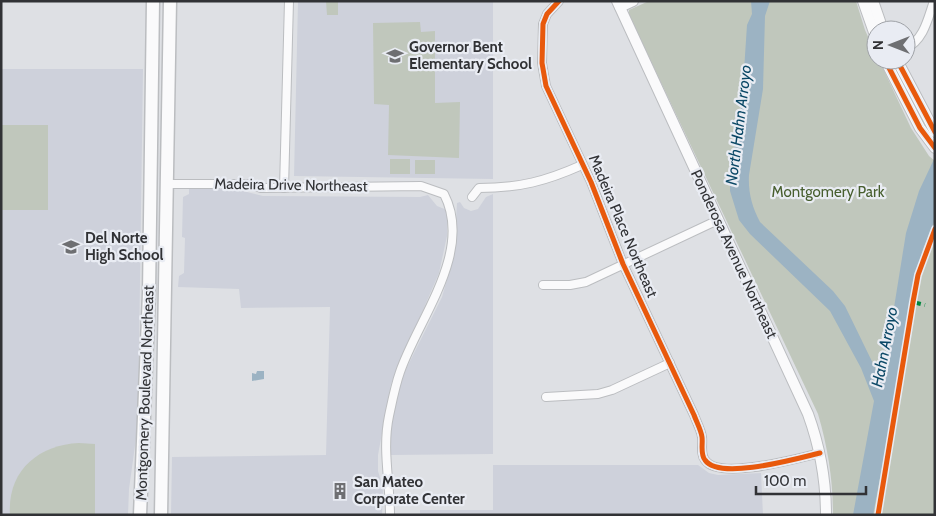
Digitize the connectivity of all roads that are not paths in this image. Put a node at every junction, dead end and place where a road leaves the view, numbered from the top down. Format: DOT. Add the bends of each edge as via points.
graph roads {
  1 [pos="153,1"];
  2 [pos="170,1"];
  3 [pos="289,1"];
  4 [pos="559,1"];
  5 [pos="633,1"];
  6 [pos="863,1"];
  7 [pos="873,1"];
  8 [pos="934,1"];
  9 [pos="618,4"];
  10 [pos="870,20"];
  11 [pos="880,20"];
  12 [pos="916,41"];
  13 [pos="894,70"];
  14 [pos="895,70"];
  15 [pos="935,132"];
  16 [pos="933,146"];
  17 [pos="582,165"];
  18 [pos="167,184"];
  19 [pos="284,188"];
  20 [pos="472,197"];
  21 [pos="718,220"];
  22 [pos="623,264"];
  23 [pos="543,285"];
  24 [pos="149,292"];
  25 [pos="165,293"];
  26 [pos="670,363"];
  27 [pos="546,397"];
  28 [pos="144,443"];
  29 [pos="162,443"];
  30 [pos="820,453"];
  31 [pos="140,515"];
  32 [pos="161,515"];
  33 [pos="390,515"];
  34 [pos="826,515"];
  1 -- 24 [label="main road, Montgomery Boulevard Northeast"];
  2 -- 18 [label="main road, Montgomery Boulevard Northeast"];
  3 -- 19 [label="street"];
  4 -- 17 [label="street, Madeira Place Northeast" via="543,24 542,63 546,86"];
  5 -- 9 [label="street"];
  6 -- 10 [label="street"];
  7 -- 11 [label="street"];
  8 -- 12 [label="street"];
  9 -- 21 [label="street, Ponderosa Avenue Northeast"];
  13 -- 16 [label="street"];
  14 -- 15 [label="street"];
  17 -- 20 [label="street" via="523,186 479,188"];
  17 -- 22 [label="street, Madeira Place Northeast"];
  18 -- 19 [label="street, Madeira Drive Northeast" via="250,184 261,188"];
  18 -- 25 [label="main road, Montgomery Boulevard Northeast"];
  19 -- 33 [label="street, Madeira Drive Northeast" via="422,186 444,194 452,209 451,244 440,288 400,371 388,416 385,453 390,483"];
  21 -- 22 [label="street"];
  21 -- 30 [label="street, Ponderosa Avenue Northeast" via="808,414"];
  22 -- 23 [label="street" via="586,282 570,286"];
  22 -- 26 [label="street, Madeira Place Northeast"];
  24 -- 25 [label="main road"];
  24 -- 28 [label="main road, Montgomery Boulevard Northeast"];
  25 -- 29 [label="main road, Montgomery Boulevard Northeast"];
  26 -- 27 [label="street" via="598,394"];
  26 -- 30 [label="street, Madeira Place Northeast" via="700,428 705,462 714,468 760,466"];
  28 -- 29 [label="main road"];
  28 -- 31 [label="main road, Montgomery Boulevard Northeast"];
  29 -- 32 [label="main road, Montgomery Boulevard Northeast"];
  30 -- 34 [label="street, Ponderosa Avenue Northeast" via="826,485"];
}
